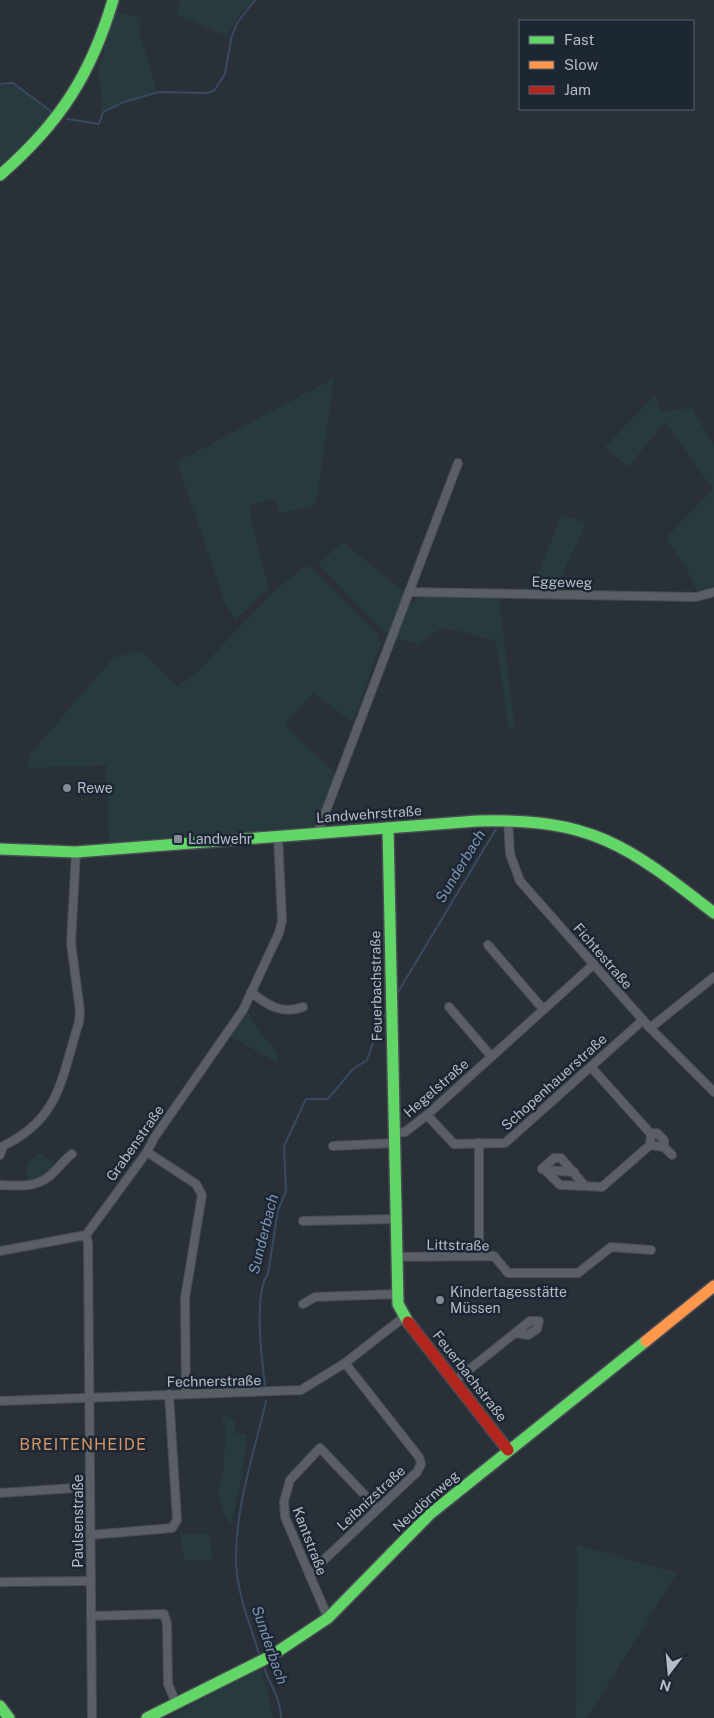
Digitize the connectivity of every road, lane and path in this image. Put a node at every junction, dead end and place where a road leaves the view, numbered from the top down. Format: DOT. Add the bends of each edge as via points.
graph roads {
  1 [pos="113,0"];
  2 [pos="0,175"];
  3 [pos="458,463"];
  4 [pos="409,592"];
  5 [pos="714,592"];
  6 [pos="508,820"];
  7 [pos="388,828"];
  8 [pos="318,832"];
  9 [pos="278,836"];
  10 [pos="0,849"];
  11 [pos="76,852"];
  12 [pos="714,913"];
  13 [pos="488,945"];
  14 [pos="594,964"];
  15 [pos="714,977"];
  16 [pos="251,992"];
  17 [pos="449,1007"];
  18 [pos="302,1008"];
  19 [pos="543,1009"];
  20 [pos="643,1020"];
  21 [pos="650,1028"];
  22 [pos="491,1056"];
  23 [pos="592,1067"];
  24 [pos="714,1092"];
  25 [pos="427,1115"];
  26 [pos="651,1134"];
  27 [pos="394,1138"];
  28 [pos="479,1143"];
  29 [pos="650,1145"];
  30 [pos="333,1146"];
  31 [pos="664,1147"];
  32 [pos="146,1152"];
  33 [pos="72,1154"];
  34 [pos="0,1155"];
  35 [pos="672,1155"];
  36 [pos="543,1169"];
  37 [pos="570,1172"];
  38 [pos="0,1185"];
  39 [pos="565,1185"];
  40 [pos="585,1186"];
  41 [pos="396,1219"];
  42 [pos="303,1221"];
  43 [pos="86,1235"];
  44 [pos="651,1250"];
  45 [pos="0,1251"];
  46 [pos="479,1256"];
  47 [pos="398,1257"];
  48 [pos="714,1286"];
  49 [pos="397,1294"];
  50 [pos="303,1304"];
  51 [pos="404,1316"];
  52 [pos="516,1333"];
  53 [pos="345,1363"];
  54 [pos="455,1381"];
  55 [pos="186,1392"];
  56 [pos="169,1394"];
  57 [pos="90,1396"];
  58 [pos="0,1401"];
  59 [pos="508,1450"];
  60 [pos="90,1487"];
  61 [pos="0,1493"];
  62 [pos="377,1508"];
  63 [pos="90,1536"];
  64 [pos="309,1574"];
  65 [pos="0,1581"];
  66 [pos="91,1581"];
  67 [pos="91,1616"];
  68 [pos="328,1618"];
  69 [pos="176,1703"];
  70 [pos="0,1706"];
  71 [pos="9,1718"];
  72 [pos="92,1718"];
  73 [pos="148,1718"];
  1 -- 2 [label="street" via="88,70 74,96 41,139"];
  3 -- 4 [label="street"];
  4 -- 5 [label="street, Eggeweg" via="696,597"];
  4 -- 8 [label="street"];
  6 -- 7 [label="street, Landwehrstraße"];
  6 -- 12 [label="street, Landwehrstraße" via="561,824 617,843"];
  6 -- 14 [label="street, Fichtestraße" via="510,854 520,881"];
  7 -- 8 [label="street, Landwehrstraße"];
  7 -- 27 [label="street, Feuerbachstraße"];
  8 -- 9 [label="street, Landwehrstraße"];
  9 -- 11 [label="street, Landwehrstraße"];
  9 -- 16 [label="street, Grabenstraße" via="282,921"];
  10 -- 11 [label="street, Landwehrstraße"];
  11 -- 34 [label="street" via="71,944 79,1022 52,1106 32,1129 3,1146"];
  13 -- 19 [label="street"];
  14 -- 19 [label="street, Hegelstraße"];
  14 -- 20 [label="street, Fichtestraße"];
  15 -- 21 [label="street"];
  16 -- 18 [label="street" via="268,1005 291,1011"];
  16 -- 32 [label="street, Grabenstraße" via="243,1010"];
  17 -- 22 [label="street"];
  19 -- 22 [label="street, Hegelstraße"];
  20 -- 21 [label="street, Fichtestraße"];
  20 -- 23 [label="street, Schopenhauerstraße"];
  21 -- 24 [label="street, Fichtestraße"];
  22 -- 25 [label="street, Hegelstraße"];
  23 -- 26 [label="street"];
  23 -- 28 [label="street, Schopenhauerstraße" via="505,1143"];
  25 -- 27 [label="street, Hegelstraße"];
  25 -- 28 [label="street, Schopenhauerstraße" via="454,1144"];
  26 -- 29 [label="street"];
  26 -- 31 [label="street" via="657,1133 664,1140"];
  27 -- 30 [label="street"];
  27 -- 41 [label="street, Feuerbachstraße"];
  28 -- 46 [label="street"];
  29 -- 31 [label="street"];
  29 -- 40 [label="street" via="602,1187"];
  31 -- 35 [label="street"];
  32 -- 43 [label="street, Grabenstraße"];
  32 -- 55 [label="street" via="196,1184 202,1195 185,1298"];
  33 -- 38 [label="street" via="38,1184"];
  36 -- 37 [label="street"];
  36 -- 37 [label="street" via="554,1158 561,1158"];
  36 -- 39 [label="street" via="560,1185"];
  37 -- 39 [label="street"];
  37 -- 40 [label="street"];
  39 -- 40 [label="street"];
  41 -- 42 [label="street"];
  41 -- 47 [label="street, Feuerbachstraße"];
  43 -- 45 [label="street"];
  43 -- 57 [label="street, Paulsenstraße"];
  44 -- 46 [label="street, Littstraße" via="611,1247 578,1273 508,1274 494,1256"];
  46 -- 47 [label="street, Littstraße"];
  47 -- 49 [label="street, Feuerbachstraße"];
  48 -- 59 [label="street, Neudörnweg"];
  49 -- 50 [label="street" via="315,1297"];
  49 -- 51 [label="street, Feuerbachstraße"];
  51 -- 53 [label="street, Fechnerstraße"];
  51 -- 54 [label="street, Feuerbachstraße"];
  52 -- 54 [label="street"];
  53 -- 55 [label="street, Fechnerstraße" via="301,1390"];
  53 -- 62 [label="street, Leibnizstraße" via="420,1459 419,1470"];
  54 -- 59 [label="street, Feuerbachstraße"];
  55 -- 56 [label="street, Fechnerstraße"];
  56 -- 57 [label="street, Fechnerstraße"];
  56 -- 63 [label="street" via="175,1525 172,1528"];
  57 -- 58 [label="street, Fechnerstraße"];
  57 -- 60 [label="street, Paulsenstraße"];
  59 -- 68 [label="street, Neudörnweg" via="430,1514"];
  60 -- 61 [label="street"];
  60 -- 63 [label="street, Paulsenstraße"];
  62 -- 64 [label="street, Leibnizstraße"];
  62 -- 64 [label="street, Kantstraße" via="323,1449 317,1449 290,1480 284,1502 285,1517"];
  63 -- 66 [label="street, Paulsenstraße"];
  64 -- 68 [label="street, Kantstraße"];
  65 -- 66 [label="street"];
  66 -- 67 [label="street, Paulsenstraße"];
  67 -- 69 [label="street" via="164,1614 168,1684"];
  67 -- 72 [label="street, Paulsenstraße"];
  68 -- 69 [label="street, Neudörnweg" via="298,1640"];
  69 -- 73 [label="street, Neudörnweg"];
  70 -- 71 [label="street"];
}
